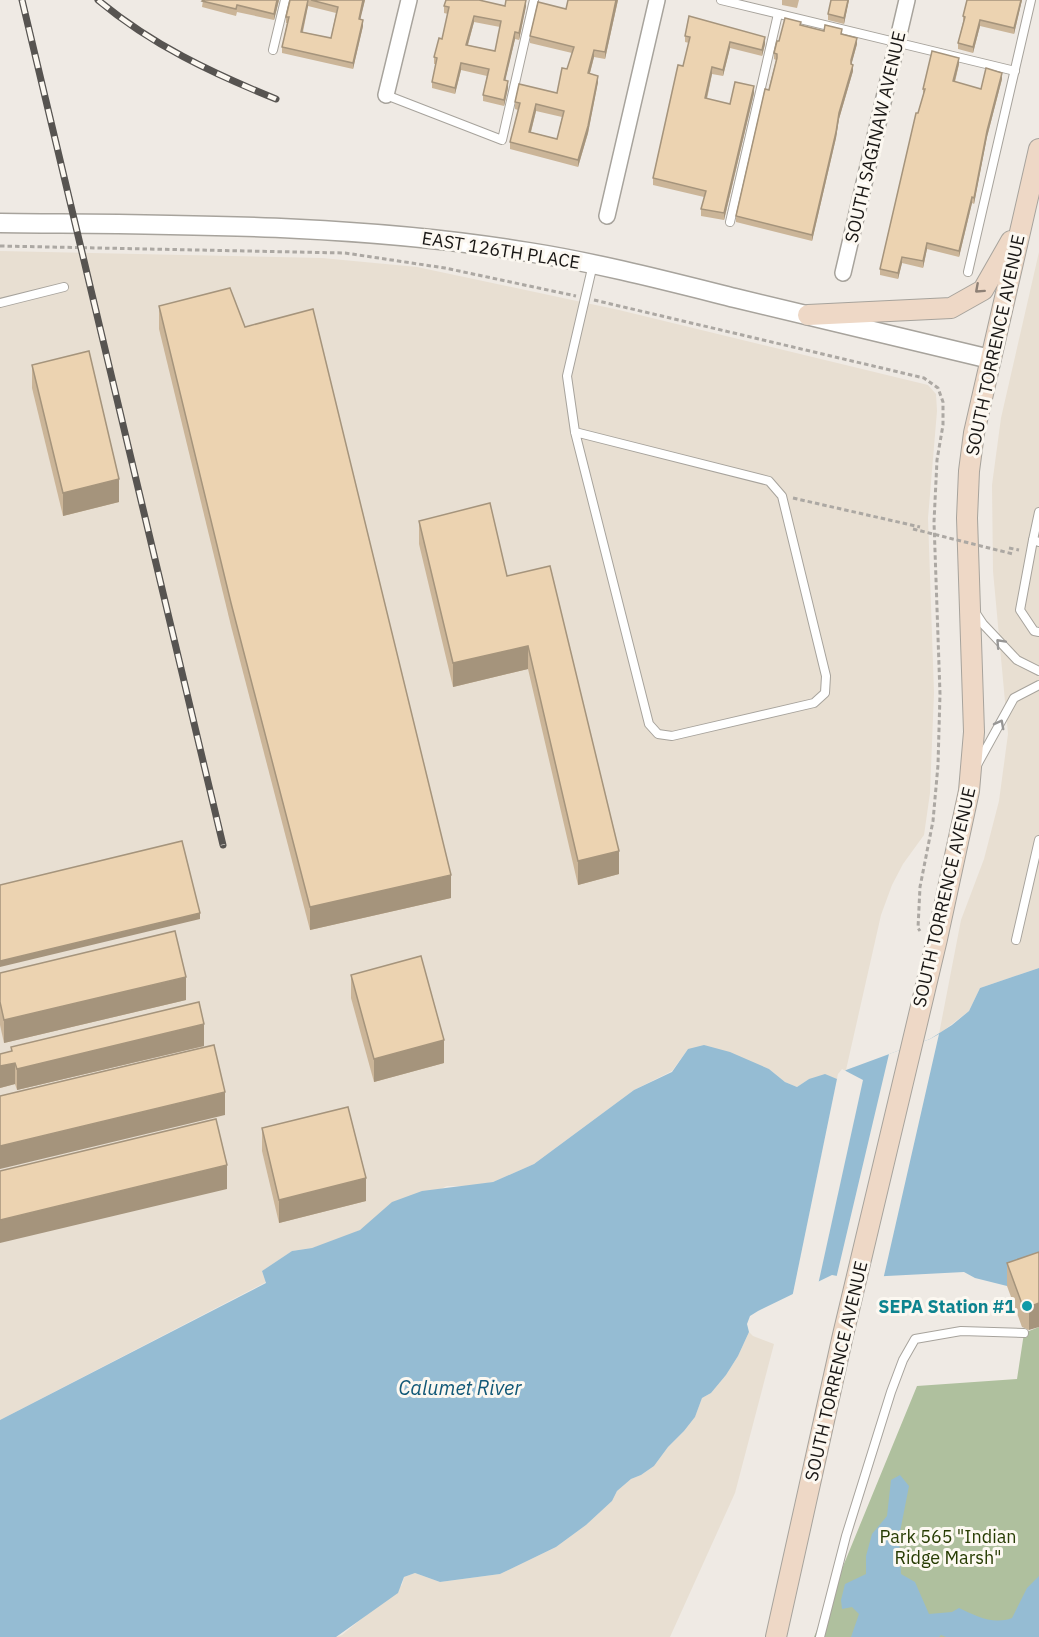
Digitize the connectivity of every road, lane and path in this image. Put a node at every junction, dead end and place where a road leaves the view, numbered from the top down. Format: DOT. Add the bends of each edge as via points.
graph roads {
  1 [pos="285,0"];
  2 [pos="409,0"];
  3 [pos="534,0"];
  4 [pos="657,0"];
  5 [pos="721,0"];
  6 [pos="907,0"];
  7 [pos="1031,0"];
  8 [pos="778,14"];
  9 [pos="897,42"];
  10 [pos="273,50"];
  11 [pos="1015,71"];
  12 [pos="386,95"];
  13 [pos="1039,149"];
  14 [pos="607,216"];
  15 [pos="730,222"];
  16 [pos="0,223"];
  17 [pos="1022,223"];
  18 [pos="0,246"];
  19 [pos="593,264"];
  20 [pos="968,272"];
  21 [pos="843,273"];
  22 [pos="64,287"];
  23 [pos="585,298"];
  24 [pos="0,303"];
  25 [pos="808,315"];
  26 [pos="990,359"];
  27 [pos="575,432"];
  28 [pos="782,496"];
  29 [pos="1039,512"];
  30 [pos="920,527"];
  31 [pos="913,529"];
  32 [pos="1036,541"];
  33 [pos="1013,554"];
  34 [pos="970,605"];
  35 [pos="1039,632"];
  36 [pos="1039,671"];
  37 [pos="1039,686"];
  38 [pos="971,774"];
  39 [pos="1039,840"];
  40 [pos="1016,940"];
  41 [pos="933,955"];
  42 [pos="1024,1333"];
  43 [pos="776,1637"];
  44 [pos="820,1637"];
  1 -- 10 [label="lane"];
  2 -- 12 [label="street"];
  3 -- 12 [label="lane" via="502,140"];
  4 -- 14 [label="street"];
  5 -- 8 [label="lane"];
  6 -- 9 [label="street, SOUTH SAGINAW AVENUE"];
  7 -- 11 [label="lane"];
  8 -- 9 [label="lane"];
  8 -- 15 [label="lane"];
  9 -- 11 [label="lane"];
  9 -- 21 [label="street, SOUTH SAGINAW AVENUE"];
  11 -- 20 [label="lane"];
  13 -- 17 [label="main road, SOUTH TORRENCE AVENUE"];
  16 -- 19 [label="street, EAST 126TH PLACE" via="360,232 528,252"];
  17 -- 25 [label="main road, one-way" via="982,290 951,308"];
  17 -- 26 [label="main road, SOUTH TORRENCE AVENUE"];
  18 -- 23 [label="path" via="345,253 445,268"];
  19 -- 23 [label="lane"];
  19 -- 25 [label="street, EAST 126TH PLACE"];
  22 -- 24 [label="lane"];
  23 -- 27 [label="lane" via="567,376"];
  23 -- 41 [label="path" via="924,378 938,388 943,402 934,522 940,694 933,821 920,887 918,928"];
  25 -- 26 [label="street, EAST 126TH PLACE"];
  26 -- 34 [label="main road, SOUTH TORRENCE AVENUE" via="969,471"];
  27 -- 28 [label="lane" via="769,482"];
  27 -- 28 [label="lane" via="649,724 658,734 672,736 814,703 825,693 826,676"];
  28 -- 30 [label="path"];
  29 -- 32 [label="lane"];
  31 -- 33 [label="path, bridge"];
  32 -- 35 [label="lane" via="1020,610 1034,631"];
  36 -- 34 [label="lane, one-way" via="1017,660"];
  34 -- 38 [label="main road, SOUTH TORRENCE AVENUE" via="974,697"];
  38 -- 37 [label="lane, one-way" via="1014,698"];
  38 -- 41 [label="main road, SOUTH TORRENCE AVENUE"];
  39 -- 40 [label="lane"];
  41 -- 43 [label="main road, SOUTH TORRENCE AVENUE"];
  42 -- 44 [label="lane" via="961,1331 915,1339 891,1392 846,1536"];
}
